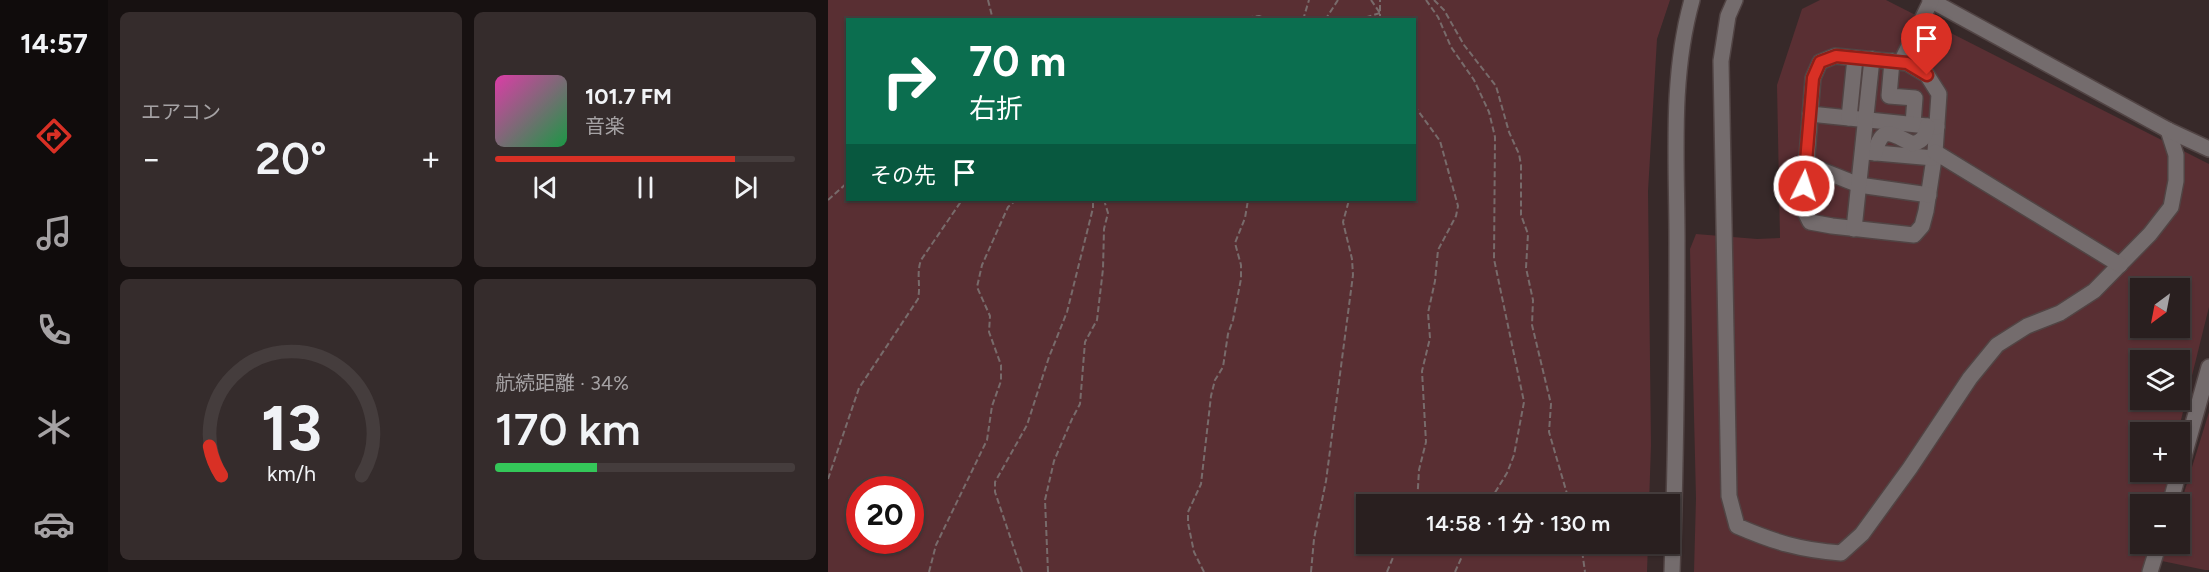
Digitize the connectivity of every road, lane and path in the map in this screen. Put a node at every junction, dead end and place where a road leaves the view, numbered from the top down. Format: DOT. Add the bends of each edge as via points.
graph roads {
  1 [pos="988,0"];
  2 [pos="1309,0"];
  3 [pos="1338,0"];
  4 [pos="1371,0"];
  5 [pos="1380,0"];
  6 [pos="1426,0"];
  7 [pos="1434,0"];
  8 [pos="1692,0"];
  9 [pos="1735,0"];
  10 [pos="1930,0"];
  11 [pos="1380,13"];
  12 [pos="992,18"];
  13 [pos="1240,18"];
  14 [pos="1265,18"];
  15 [pos="1304,18"];
  16 [pos="1326,18"];
  17 [pos="1364,18"];
  18 [pos="1379,18"];
  19 [pos="1855,58"];
  20 [pos="1872,59"];
  21 [pos="1896,62"];
  22 [pos="1416,108"];
  23 [pos="1810,114"];
  24 [pos="1849,118"];
  25 [pos="1866,120"];
  26 [pos="1926,126"];
  27 [pos="2168,130"];
  28 [pos="2209,149"];
  29 [pos="1869,152"];
  30 [pos="1934,155"];
  31 [pos="1806,164"];
  32 [pos="846,185"];
  33 [pos="1859,186"];
  34 [pos="1929,195"];
  35 [pos="828,200"];
  36 [pos="961,201"];
  37 [pos="1015,201"];
  38 [pos="1093,201"];
  39 [pos="1104,201"];
  40 [pos="1248,201"];
  41 [pos="1349,201"];
  42 [pos="1854,228"];
  43 [pos="2120,265"];
  44 [pos="2209,367"];
  45 [pos="2190,433"];
  46 [pos="828,479"];
  47 [pos="1418,494"];
  48 [pos="1494,494"];
  49 [pos="1567,494"];
  50 [pos="1394,554"];
  51 [pos="1463,554"];
  52 [pos="1583,554"];
  53 [pos="2156,554"];
  54 [pos="929,572"];
  55 [pos="1022,572"];
  56 [pos="1048,572"];
  57 [pos="1204,572"];
  58 [pos="1311,572"];
  59 [pos="1387,572"];
  60 [pos="1455,572"];
  61 [pos="1585,572"];
  62 [pos="1672,572"];
  63 [pos="2150,572"];
  1 -- 12 [label="path"];
  2 -- 15 [label="path"];
  3 -- 16 [label="path"];
  4 -- 11 [label="path"];
  5 -- 11 [label="path"];
  6 -- 48 [label="path" via="1474,80 1489,112 1495,137 1494,259 1524,402 1514,455"];
  7 -- 49 [label="path" via="1496,86 1519,154 1532,325 1551,404 1549,432"];
  8 -- 62 [label="street" via="1684,28 1677,93"];
  9 -- 43 [label="street" via="1728,16 1721,61 1727,452 1729,496 1737,526 1774,542 1841,553 1862,534 1997,345 2094,291"];
  10 -- 21 [label="street"];
  10 -- 27 [label="street"];
  11 -- 17 [label="path"];
  11 -- 18 [label="path"];
  13 -- 14 [label="path"];
  19 -- 20 [label="street"];
  19 -- 23 [label="street" via="1836,56 1820,62 1813,78"];
  19 -- 24 [label="street" via="1845,91"];
  20 -- 21 [label="street"];
  20 -- 25 [label="street"];
  21 -- 26 [label="street" via="1907,63 1927,75 1939,94"];
  21 -- 26 [label="street" via="1889,96 1916,98"];
  22 -- 47 [label="path" via="1440,141 1458,206 1438,250 1428,313 1430,338 1422,371 1426,442"];
  23 -- 24 [label="street"];
  23 -- 31 [label="street"];
  24 -- 25 [label="street"];
  25 -- 26 [label="street"];
  25 -- 29 [label="street"];
  26 -- 29 [label="street" via="1926,135 1920,142 1913,144 1900,136 1883,135"];
  26 -- 30 [label="street"];
  27 -- 28 [label="street"];
  27 -- 43 [label="street" via="2176,155 2171,207"];
  29 -- 30 [label="street"];
  29 -- 33 [label="street"];
  30 -- 34 [label="street"];
  30 -- 43 [label="street"];
  31 -- 33 [label="street"];
  31 -- 42 [label="street" via="1803,208 1810,222"];
  32 -- 35 [label="path"];
  33 -- 34 [label="street"];
  33 -- 42 [label="street"];
  34 -- 42 [label="street" via="1922,226 1914,235"];
  36 -- 46 [label="path" via="917,269 918,299 859,388"];
  37 -- 54 [label="path" via="1008,207 982,265 977,287 990,316 989,332 1001,365 1001,381 987,440 936,545"];
  38 -- 55 [label="path" via="1067,312 1027,425 996,482 995,492"];
  39 -- 56 [label="path" via="1108,213 1097,320 1085,342 1080,404 1054,461 1045,500"];
  40 -- 57 [label="path" via="1235,243 1241,279 1223,367 1211,396 1201,484 1188,512 1194,552"];
  41 -- 58 [label="path" via="1343,222 1353,275"];
  44 -- 45 [label="street"];
  50 -- 59 [label="path"];
  51 -- 60 [label="path"];
  52 -- 61 [label="path"];
  53 -- 63 [label="street"];
}
